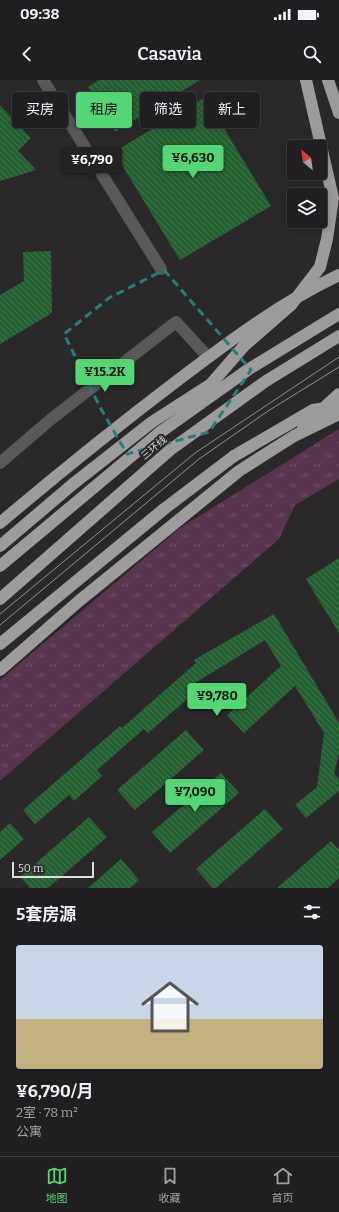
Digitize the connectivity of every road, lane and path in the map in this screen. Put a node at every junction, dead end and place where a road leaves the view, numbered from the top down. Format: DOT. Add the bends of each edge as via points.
graph roads {
  1 [pos="43,80"];
  2 [pos="306,80"];
  3 [pos="328,80"];
  4 [pos="339,114"];
  5 [pos="160,269"];
  6 [pos="339,275"];
  7 [pos="339,304"];
  8 [pos="339,314"];
  9 [pos="339,336"];
  10 [pos="208,357"];
  11 [pos="211,384"];
  12 [pos="339,394"];
  13 [pos="339,398"];
  14 [pos="339,406"];
  15 [pos="313,410"];
  16 [pos="339,414"];
  17 [pos="294,436"];
  18 [pos="0,464"];
  19 [pos="0,523"];
  20 [pos="151,541"];
  21 [pos="0,545"];
  22 [pos="0,566"];
  23 [pos="75,581"];
  24 [pos="0,600"];
  25 [pos="0,644"];
  26 [pos="0,670"];
  1 -- 5 [label="street"];
  2 -- 11 [label="highway, bridge" via="333,198 320,267 291,305 244,346"];
  3 -- 4 [label="highway"];
  6 -- 10 [label="highway" via="304,291 242,331"];
  7 -- 11 [label="highway, bridge"];
  8 -- 22 [label="highway, 三环线" via="249,369 158,433"];
  9 -- 24 [label="highway, 三环线" via="266,381 170,450"];
  10 -- 18 [label="street" via="176,322 50,420"];
  10 -- 19 [label="highway" via="112,430"];
  11 -- 21 [label="highway, bridge" via="152,422"];
  12 -- 17 [label="highway"];
  13 -- 15 [label="highway, bridge"];
  14 -- 15 [label="highway, bridge"];
  15 -- 23 [label="highway, bridge" via="234,456"];
  16 -- 17 [label="highway"];
  17 -- 20 [label="highway" via="239,471"];
  20 -- 23 [label="highway"];
  20 -- 26 [label="highway"];
  23 -- 25 [label="highway"];
}
